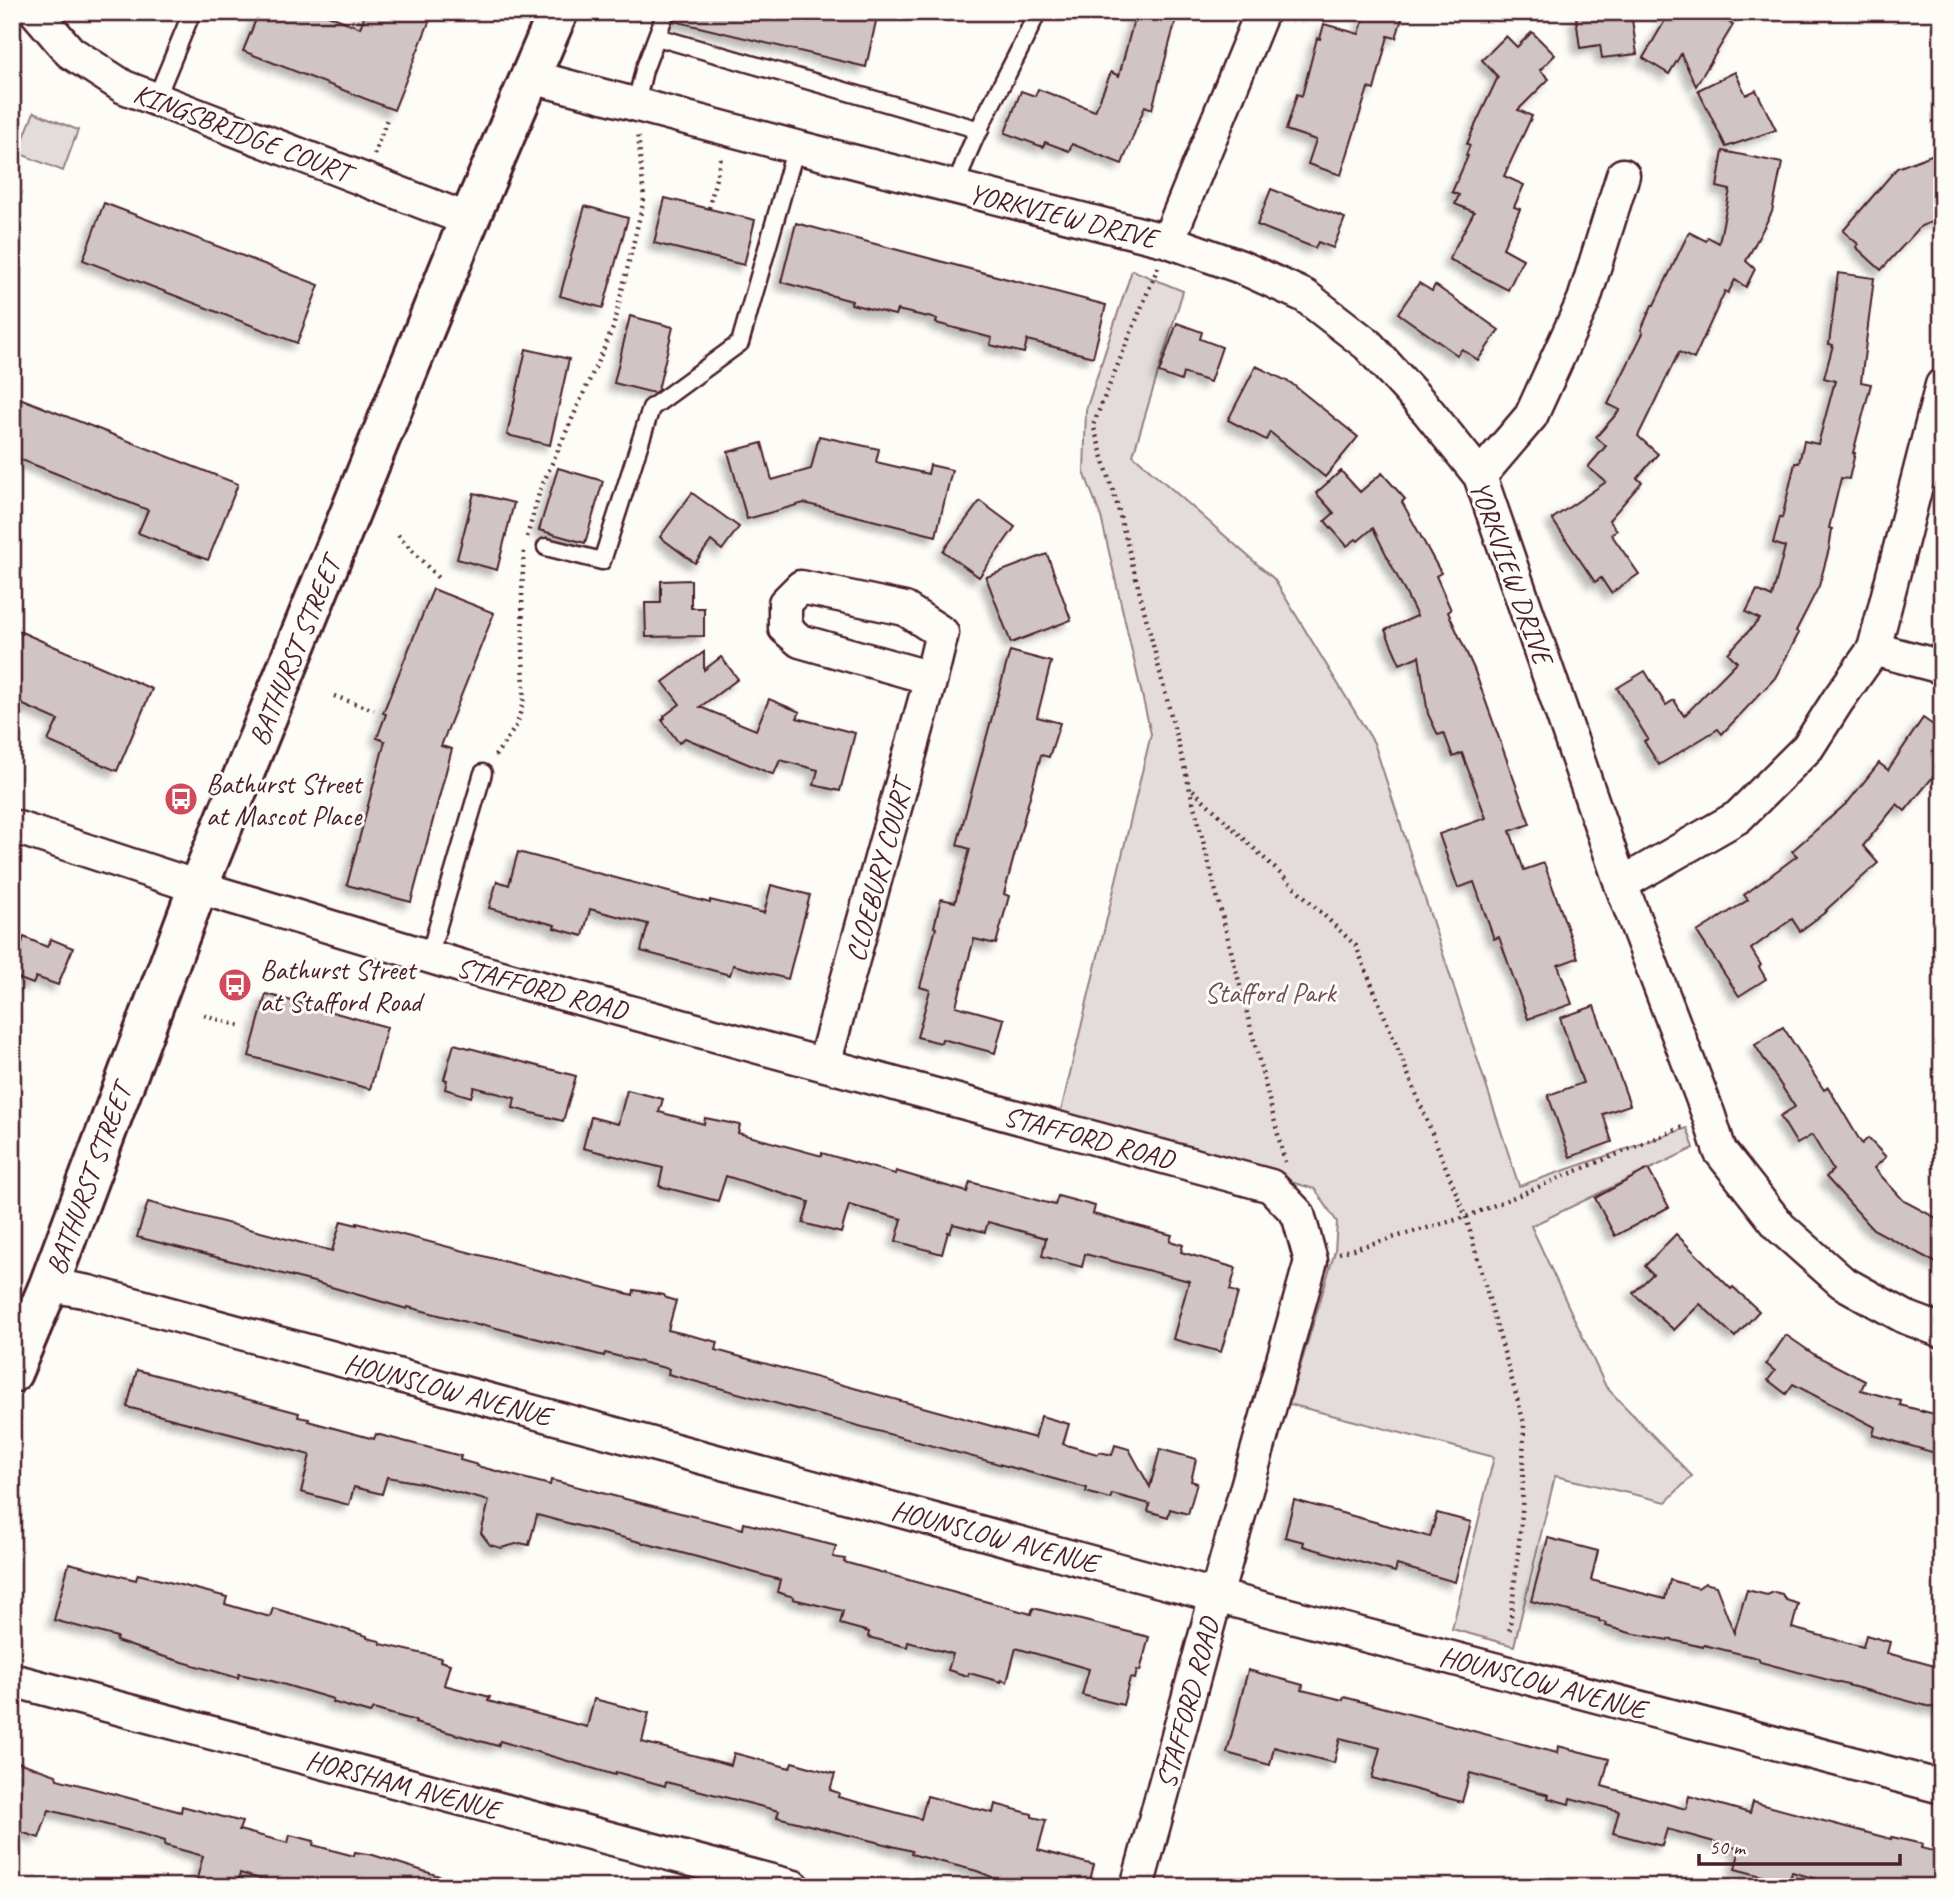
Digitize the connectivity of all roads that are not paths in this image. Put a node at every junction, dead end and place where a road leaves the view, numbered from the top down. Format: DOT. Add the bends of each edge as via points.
graph roads {
  1 [pos="36,12"];
  2 [pos="192,12"];
  3 [pos="558,12"];
  4 [pos="666,12"];
  5 [pos="1037,12"];
  6 [pos="1262,12"];
  7 [pos="657,37"];
  8 [pos="532,77"];
  9 [pos="156,99"];
  10 [pos="636,104"];
  11 [pos="980,130"];
  12 [pos="796,147"];
  13 [pos="1623,174"];
  14 [pos="956,188"];
  15 [pos="469,219"];
  16 [pos="1168,241"];
  17 [pos="1942,386"];
  18 [pos="1480,477"];
  19 [pos="547,547"];
  20 [pos="1874,649"];
  21 [pos="1942,667"];
  22 [pos="931,677"];
  23 [pos="483,773"];
  24 [pos="12,826"];
  25 [pos="1621,884"];
  26 [pos="198,887"];
  27 [pos="429,956"];
  28 [pos="824,1064"];
  29 [pos="49,1285"];
  30 [pos="1942,1331"];
  31 [pos="12,1373"];
  32 [pos="1216,1596"];
  33 [pos="12,1681"];
  34 [pos="1942,1787"];
  35 [pos="794,1887"];
  36 [pos="1137,1887"];
  1 -- 9 [label="street, KINGSBRIDGE COURT" via="70,52 124,87"];
  2 -- 9 [label="lane"];
  3 -- 8 [label="main road, BATHURST STREET"];
  4 -- 7 [label="lane"];
  5 -- 11 [label="lane"];
  6 -- 16 [label="street"];
  7 -- 10 [label="lane"];
  7 -- 11 [label="lane"];
  8 -- 10 [label="street, YORKVIEW DRIVE"];
  8 -- 15 [label="main road, BATHURST STREET"];
  9 -- 15 [label="street, KINGSBRIDGE COURT"];
  10 -- 12 [label="street, YORKVIEW DRIVE"];
  11 -- 14 [label="lane"];
  12 -- 14 [label="street, YORKVIEW DRIVE"];
  12 -- 19 [label="lane" via="740,343 651,408 602,561"];
  13 -- 18 [label="street" via="1584,300 1531,416"];
  14 -- 16 [label="street, YORKVIEW DRIVE"];
  15 -- 26 [label="main road, BATHURST STREET"];
  16 -- 18 [label="street, YORKVIEW DRIVE" via="1305,296 1368,345"];
  17 -- 20 [label="street"];
  18 -- 25 [label="street, YORKVIEW DRIVE"];
  20 -- 21 [label="street"];
  20 -- 25 [label="street" via="1808,747 1738,817"];
  22 -- 22 [label="street, CLOEBURY COURT" via="942,633 905,609 801,587 785,603 785,628 800,641"];
  22 -- 28 [label="street, CLOEBURY COURT"];
  23 -- 27 [label="lane"];
  24 -- 26 [label="street, STAFFORD ROAD"];
  25 -- 30 [label="street, YORKVIEW DRIVE" via="1720,1151 1780,1227 1842,1282 1905,1317"];
  26 -- 27 [label="street, STAFFORD ROAD"];
  26 -- 29 [label="main road, BATHURST STREET"];
  27 -- 28 [label="street, STAFFORD ROAD"];
  28 -- 32 [label="street, STAFFORD ROAD" via="1270,1186 1298,1214 1311,1261"];
  29 -- 31 [label="main road, BATHURST STREET"];
  29 -- 32 [label="street, HOUNSLOW AVENUE" via="89,1292"];
  32 -- 34 [label="street, HOUNSLOW AVENUE"];
  32 -- 36 [label="street, STAFFORD ROAD"];
  33 -- 35 [label="street, HORSHAM AVENUE"];
}
